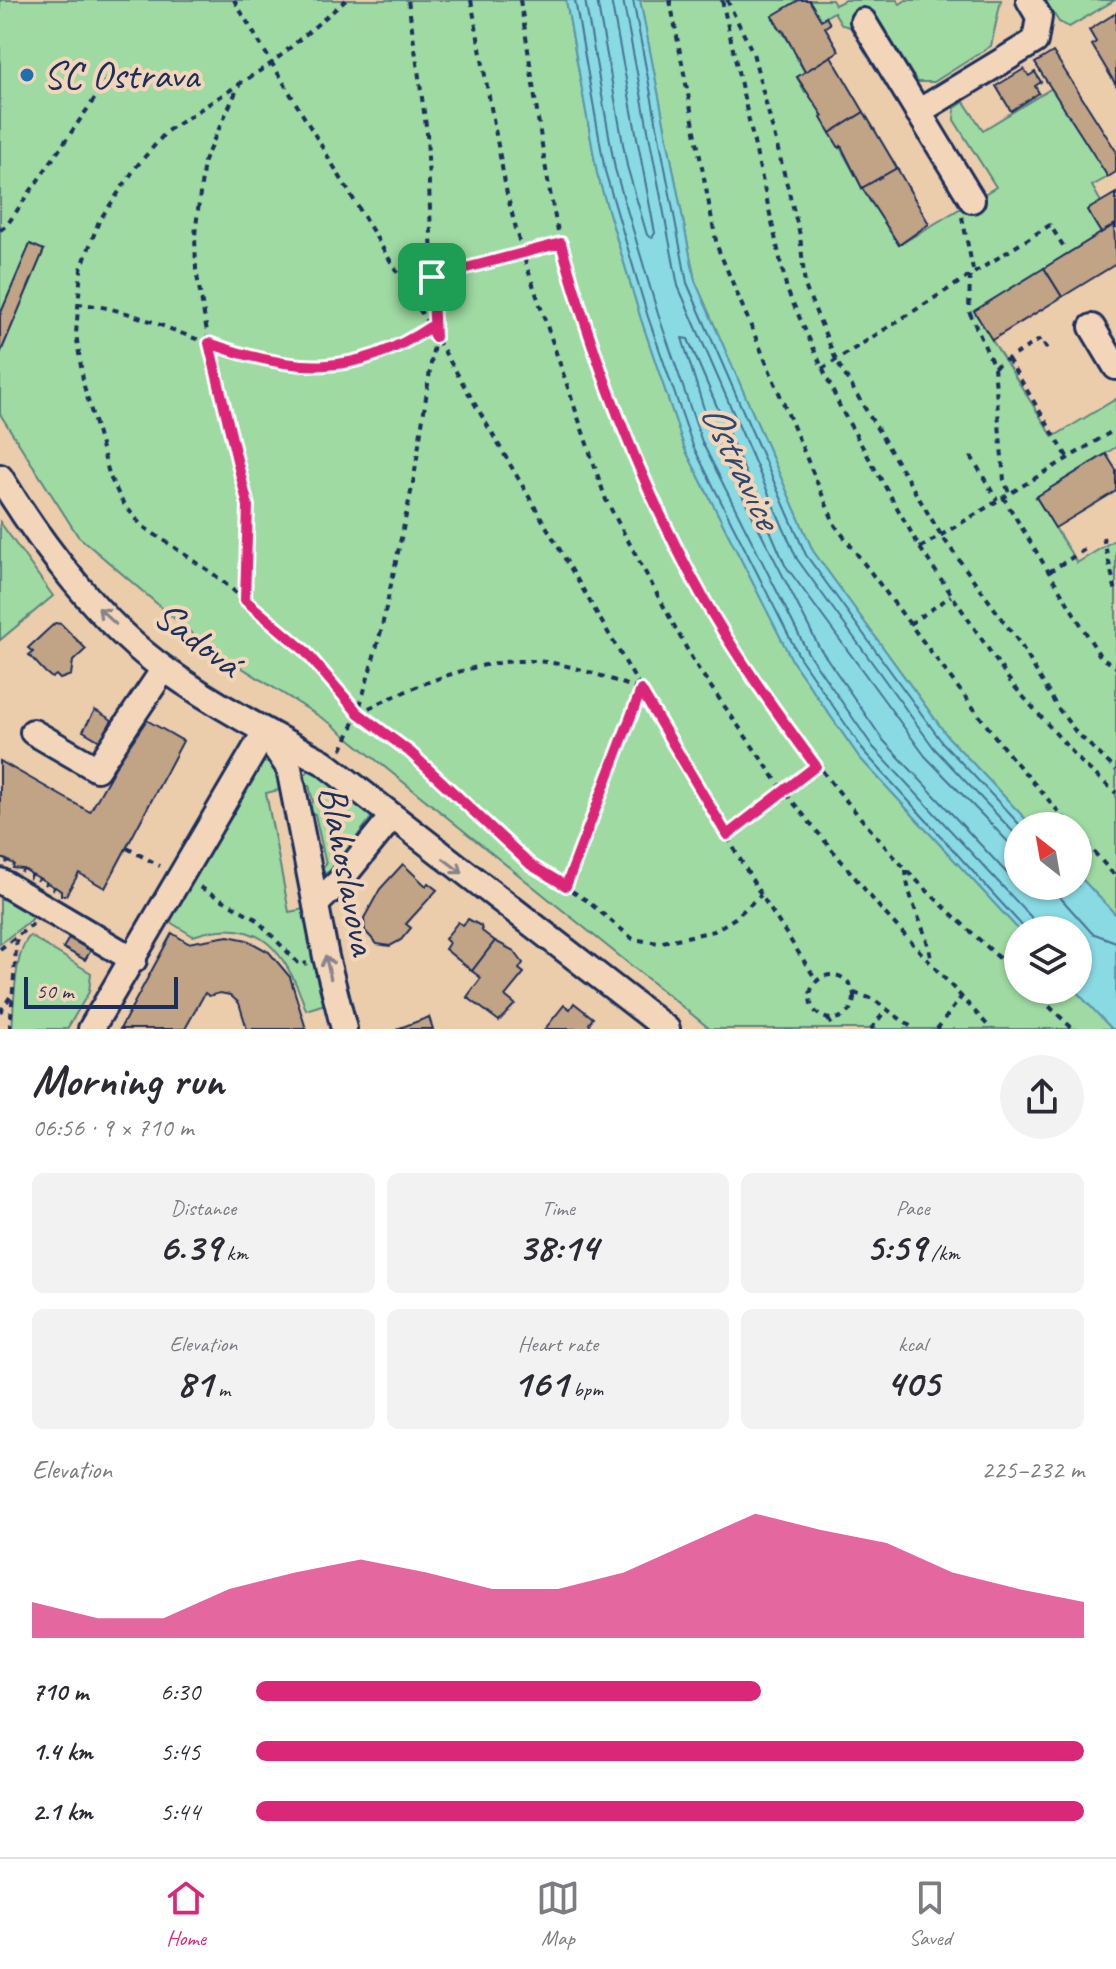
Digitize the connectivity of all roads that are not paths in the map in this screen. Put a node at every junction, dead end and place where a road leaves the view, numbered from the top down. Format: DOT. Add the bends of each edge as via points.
graph roads {
  1 [pos="1029,0"];
  2 [pos="863,21"];
  3 [pos="918,112"];
  4 [pos="972,200"];
  5 [pos="1092,327"];
  6 [pos="1116,367"];
  7 [pos="0,477"];
  8 [pos="164,669"];
  9 [pos="33,732"];
  10 [pos="265,732"];
  11 [pos="391,818"];
  12 [pos="0,881"];
  13 [pos="316,904"];
  14 [pos="134,960"];
  15 [pos="91,1029"];
  16 [pos="344,1029"];
  17 [pos="667,1029"];
  1 -- 3 [label="street" via="1039,17 1035,41"];
  2 -- 3 [label="street"];
  3 -- 4 [label="street"];
  5 -- 6 [label="street"];
  8 -- 7 [label="street, Sadová, one-way" via="87,598"];
  8 -- 9 [label="street" via="97,769"];
  8 -- 10 [label="street, Sadová"];
  10 -- 11 [label="street, Sadová" via="323,762"];
  10 -- 13 [label="street, Blahoslavova" via="289,768"];
  10 -- 14 [label="street"];
  11 -- 13 [label="street"];
  11 -- 17 [label="street, Sadová, one-way"];
  12 -- 14 [label="street"];
  16 -- 13 [label="street, Blahoslavova, one-way"];
  14 -- 15 [label="street"];
}
